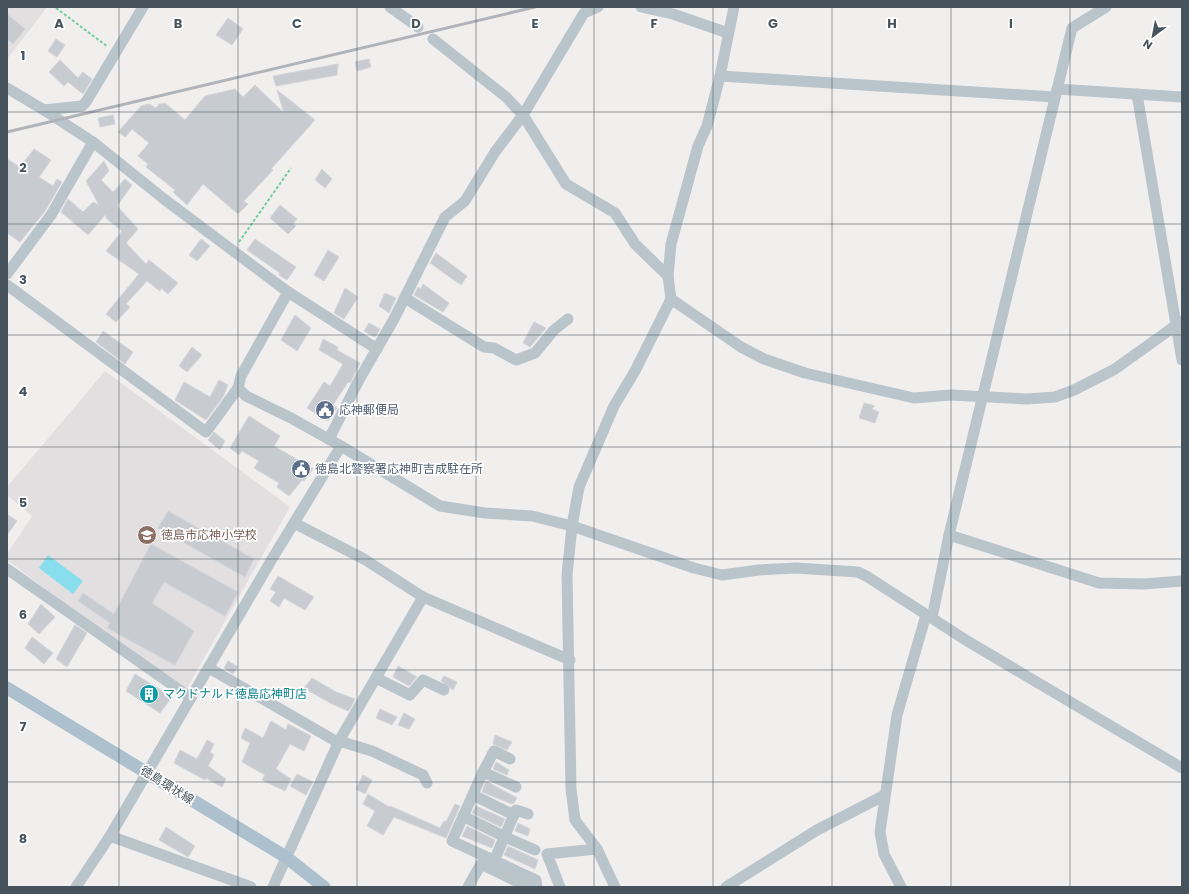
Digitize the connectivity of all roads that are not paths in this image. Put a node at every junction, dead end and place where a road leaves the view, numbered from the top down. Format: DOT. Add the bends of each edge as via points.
graph roads {
  1 [pos="143,7"];
  2 [pos="390,7"];
  3 [pos="598,7"];
  4 [pos="642,7"];
  5 [pos="734,7"];
  6 [pos="1106,7"];
  7 [pos="418,27"];
  8 [pos="728,33"];
  9 [pos="434,39"];
  10 [pos="720,76"];
  11 [pos="7,88"];
  12 [pos="1056,93"];
  13 [pos="1137,94"];
  14 [pos="1182,97"];
  15 [pos="44,110"];
  16 [pos="523,115"];
  17 [pos="93,142"];
  18 [pos="7,274"];
  19 [pos="668,276"];
  20 [pos="7,285"];
  21 [pos="288,292"];
  22 [pos="405,298"];
  23 [pos="671,299"];
  24 [pos="568,319"];
  25 [pos="1180,323"];
  26 [pos="377,349"];
  27 [pos="1182,360"];
  28 [pos="238,388"];
  29 [pos="983,397"];
  30 [pos="329,439"];
  31 [pos="340,446"];
  32 [pos="294,523"];
  33 [pos="572,526"];
  34 [pos="949,535"];
  35 [pos="7,569"];
  36 [pos="1182,581"];
  37 [pos="423,597"];
  38 [pos="929,616"];
  39 [pos="570,660"];
  40 [pos="208,668"];
  41 [pos="376,678"];
  42 [pos="7,688"];
  43 [pos="444,690"];
  44 [pos="191,698"];
  45 [pos="339,742"];
  46 [pos="510,759"];
  47 [pos="1182,768"];
  48 [pos="483,772"];
  49 [pos="147,773"];
  50 [pos="427,783"];
  51 [pos="516,787"];
  52 [pos="473,795"];
  53 [pos="885,795"];
  54 [pos="528,814"];
  55 [pos="514,815"];
  56 [pos="463,816"];
  57 [pos="110,836"];
  58 [pos="505,837"];
  59 [pos="597,849"];
  60 [pos="535,850"];
  61 [pos="286,857"];
  62 [pos="494,861"];
  63 [pos="526,886"];
  64 [pos="76,887"];
  65 [pos="251,887"];
  66 [pos="273,887"];
  67 [pos="324,887"];
  68 [pos="468,887"];
  69 [pos="537,887"];
  70 [pos="560,887"];
  71 [pos="614,887"];
  72 [pos="726,887"];
  73 [pos="901,887"];
  1 -- 15 [label="street" via="86,102 82,106"];
  2 -- 7 [label="street"];
  3 -- 16 [label="street" via="584,14"];
  4 -- 8 [label="street" via="673,14"];
  5 -- 8 [label="street"];
  6 -- 12 [label="street" via="1072,28"];
  8 -- 10 [label="street"];
  9 -- 16 [label="street" via="506,97"];
  10 -- 12 [label="street"];
  10 -- 19 [label="street" via="671,244"];
  11 -- 15 [label="street"];
  12 -- 13 [label="street"];
  12 -- 29 [label="street"];
  13 -- 14 [label="street"];
  13 -- 25 [label="street"];
  15 -- 17 [label="street"];
  16 -- 19 [label="street" via="566,184 615,213 635,244"];
  16 -- 22 [label="street" via="495,152 465,201 445,217"];
  17 -- 18 [label="street" via="51,215"];
  17 -- 21 [label="street" via="232,252"];
  19 -- 23 [label="street"];
  20 -- 28 [label="street" via="206,432"];
  21 -- 26 [label="street"];
  21 -- 28 [label="street" via="241,376"];
  22 -- 24 [label="street" via="484,347 494,348 516,360 535,353 554,330"];
  22 -- 26 [label="street"];
  23 -- 29 [label="street" via="741,347 764,359 805,373 914,398 951,395"];
  23 -- 33 [label="street" via="598,439 579,487"];
  25 -- 27 [label="street"];
  25 -- 29 [label="street" via="1115,369 1074,390 1055,397"];
  26 -- 30 [label="street"];
  28 -- 30 [label="street" via="246,396"];
  29 -- 34 [label="street"];
  30 -- 31 [label="street"];
  31 -- 32 [label="street"];
  31 -- 33 [label="street" via="440,506 485,513 532,516"];
  32 -- 37 [label="street" via="364,559"];
  32 -- 40 [label="street"];
  33 -- 38 [label="street" via="694,568 722,575 796,568 858,572"];
  33 -- 39 [label="street" via="567,576"];
  34 -- 36 [label="street" via="1099,583 1144,584"];
  34 -- 38 [label="street"];
  35 -- 44 [label="street"];
  37 -- 39 [label="street"];
  37 -- 41 [label="street"];
  38 -- 47 [label="street"];
  38 -- 53 [label="street" via="897,715"];
  39 -- 59 [label="street" via="571,789 575,820"];
  40 -- 44 [label="street"];
  40 -- 45 [label="street"];
  41 -- 43 [label="street" via="410,695 423,680"];
  41 -- 45 [label="street"];
  42 -- 49 [label="main road, 徳島環状線"];
  44 -- 49 [label="street"];
  45 -- 50 [label="street" via="372,751 422,775"];
  45 -- 61 [label="street"];
  46 -- 48 [label="street" via="494,751"];
  48 -- 51 [label="street"];
  48 -- 52 [label="street"];
  49 -- 57 [label="street"];
  49 -- 61 [label="main road, 徳島環状線"];
  52 -- 55 [label="street"];
  52 -- 56 [label="street"];
  53 -- 72 [label="street" via="817,830"];
  53 -- 73 [label="street" via="880,832 884,854"];
  54 -- 55 [label="street" via="516,810"];
  55 -- 58 [label="street"];
  56 -- 58 [label="street"];
  56 -- 62 [label="street" via="452,841"];
  57 -- 64 [label="street"];
  57 -- 65 [label="street"];
  58 -- 60 [label="street"];
  58 -- 62 [label="street"];
  59 -- 70 [label="street" via="547,854"];
  59 -- 71 [label="street"];
  61 -- 66 [label="street"];
  61 -- 67 [label="main road, 徳島環状線"];
  62 -- 69 [label="street" via="536,880"];
  63 -- 68 [label="street" via="481,864"];
}
